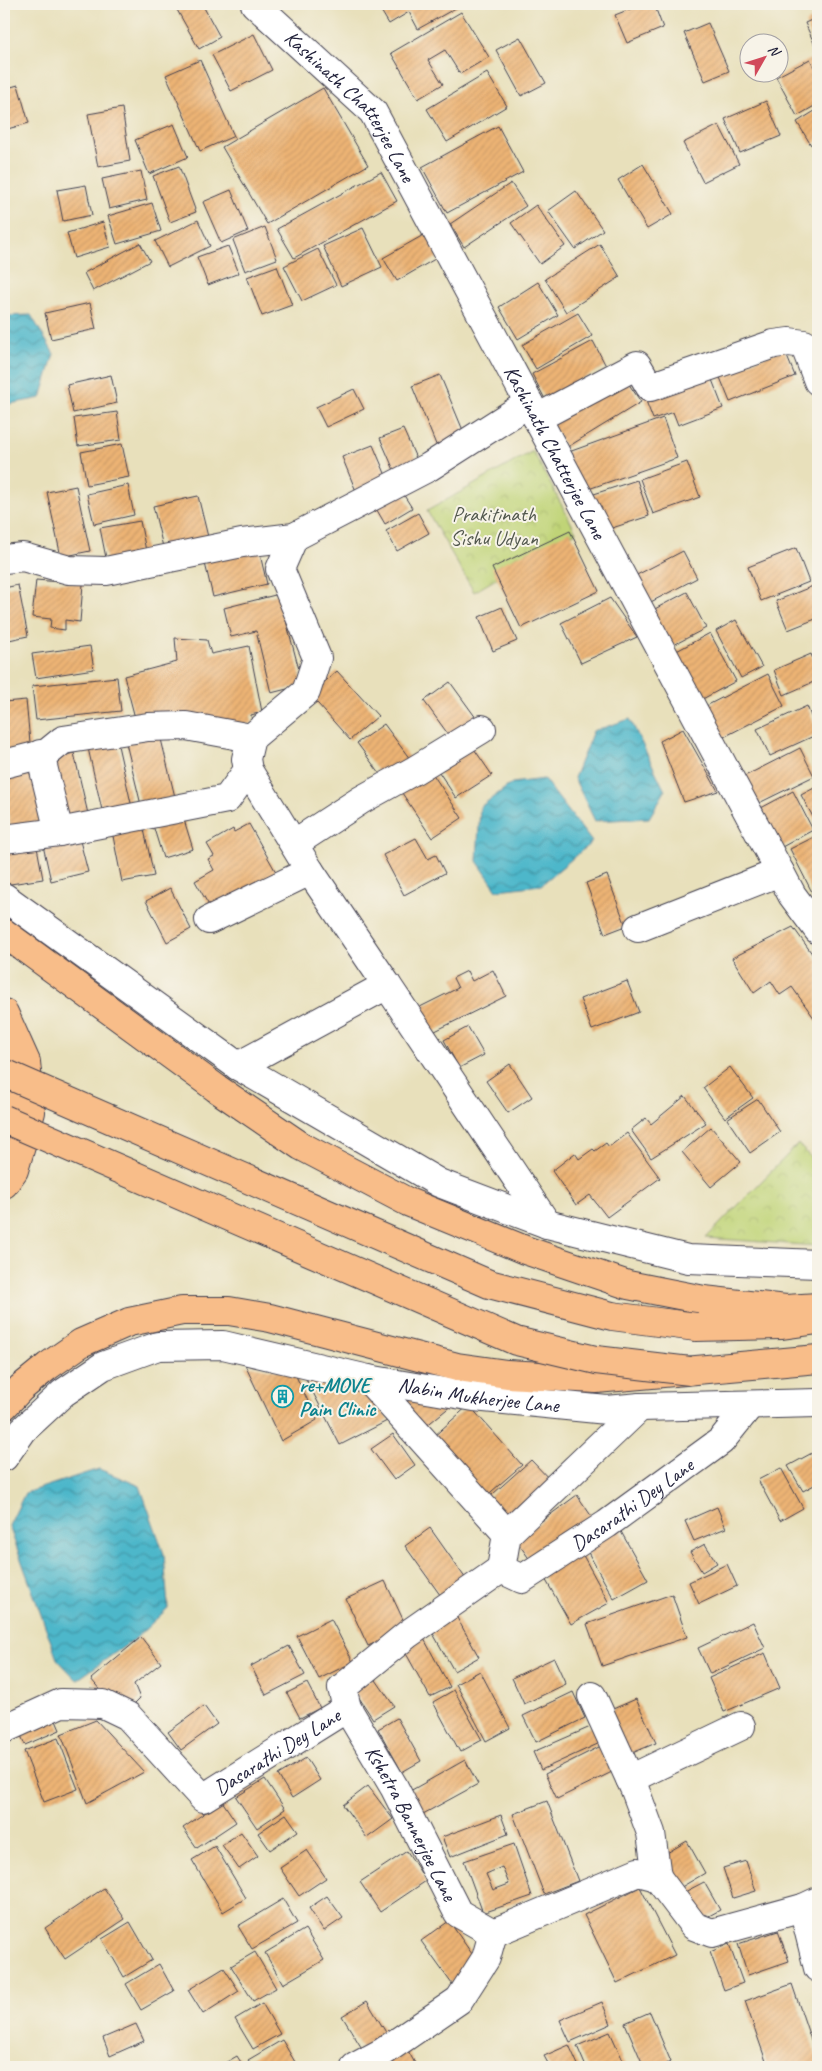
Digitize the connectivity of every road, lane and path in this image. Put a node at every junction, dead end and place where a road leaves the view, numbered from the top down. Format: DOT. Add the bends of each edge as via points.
graph roads {
  1 [pos="255,4"];
  2 [pos="811,342"];
  3 [pos="818,382"];
  4 [pos="533,411"];
  5 [pos="294,537"];
  6 [pos="4,559"];
  7 [pos="482,729"];
  8 [pos="251,738"];
  9 [pos="40,754"];
  10 [pos="4,764"];
  11 [pos="248,770"];
  12 [pos="59,832"];
  13 [pos="4,839"];
  14 [pos="294,844"];
  15 [pos="310,871"];
  16 [pos="780,872"];
  17 [pos="4,897"];
  18 [pos="209,920"];
  19 [pos="638,928"];
  20 [pos="818,930"];
  21 [pos="4,933"];
  22 [pos="387,985"];
  23 [pos="4,1013"];
  24 [pos="238,1066"];
  25 [pos="4,1073"];
  26 [pos="4,1114"];
  27 [pos="4,1119"];
  28 [pos="4,1184"];
  29 [pos="547,1224"];
  30 [pos="818,1264"];
  31 [pos="818,1307"];
  32 [pos="818,1320"];
  33 [pos="818,1359"];
  34 [pos="690,1371"];
  35 [pos="368,1379"];
  36 [pos="818,1403"];
  37 [pos="750,1405"];
  38 [pos="4,1406"];
  39 [pos="640,1407"];
  40 [pos="4,1457"];
  41 [pos="508,1534"];
  42 [pos="501,1569"];
  43 [pos="592,1696"];
  44 [pos="347,1708"];
  45 [pos="741,1726"];
  46 [pos="4,1729"];
  47 [pos="630,1779"];
  48 [pos="657,1877"];
  49 [pos="810,1904"];
  50 [pos="493,1934"];
  51 [pos="818,1968"];
  52 [pos="355,2067"];
  1 -- 4 [label="street, Kashinath Chatterjee Lane" via="373,112"];
  2 -- 3 [label="street"];
  2 -- 4 [label="street" via="774,344 650,388 637,364"];
  4 -- 5 [label="street"];
  4 -- 16 [label="street, Kashinath Chatterjee Lane"];
  5 -- 6 [label="street" via="242,543 106,571 69,570 23,557"];
  5 -- 8 [label="street" via="280,569 317,658 306,692"];
  7 -- 14 [label="street" via="361,800"];
  8 -- 9 [label="street" via="186,726 148,727 63,740"];
  8 -- 11 [label="street" via="246,760"];
  9 -- 10 [label="street"];
  9 -- 12 [label="street"];
  11 -- 12 [label="street" via="227,799"];
  11 -- 14 [label="street"];
  12 -- 13 [label="street"];
  14 -- 15 [label="street"];
  15 -- 18 [label="street"];
  15 -- 22 [label="street"];
  16 -- 19 [label="street"];
  16 -- 20 [label="street, Kashinath Chatterjee Lane" via="792,895"];
  17 -- 24 [label="street"];
  21 -- 31 [label="main road" via="301,1146 400,1198 525,1250 628,1285 704,1300 786,1309"];
  22 -- 24 [label="street"];
  22 -- 29 [label="street"];
  23 -- 26 [label="main road" via="11,1036 13,1060 12,1084"];
  23 -- 28 [label="main road" via="26,1062 31,1112 14,1170"];
  24 -- 29 [label="street" via="439,1183"];
  25 -- 32 [label="main road, bridge" via="489,1284 612,1316 696,1327 782,1325"];
  27 -- 34 [label="main road, bridge" via="516,1342 596,1360"];
  29 -- 30 [label="street" via="688,1259"];
  33 -- 34 [label="main road"];
  34 -- 38 [label="main road, bridge" via="596,1379 507,1374 457,1367 270,1318 229,1311 182,1311 129,1322 82,1343 48,1366"];
  35 -- 39 [label="street, Nabin Mukherjee Lane" via="474,1397 607,1410"];
  35 -- 40 [label="street, Nabin Mukherjee Lane" via="223,1344 158,1346 103,1366 63,1393 23,1430"];
  35 -- 41 [label="street"];
  36 -- 37 [label="street, Nabin Mukherjee Lane"];
  37 -- 39 [label="street, Nabin Mukherjee Lane"];
  37 -- 42 [label="street, Dasarathi Dey Lane" via="721,1441 607,1524 522,1579"];
  39 -- 41 [label="street"];
  41 -- 42 [label="street"];
  42 -- 44 [label="street, Dasarathi Dey Lane" via="408,1634 342,1688"];
  43 -- 47 [label="street"];
  44 -- 46 [label="street, Dasarathi Dey Lane" via="203,1798 128,1716 104,1704 61,1702"];
  44 -- 50 [label="street, Kshetra Bannerjee Lane" via="394,1787 458,1913"];
  45 -- 47 [label="street"];
  47 -- 48 [label="street" via="651,1833"];
  48 -- 49 [label="street" via="694,1926 712,1933"];
  48 -- 50 [label="street" via="638,1872"];
  49 -- 51 [label="street"];
  50 -- 52 [label="street" via="486,1958 459,2000 383,2052"];
}
